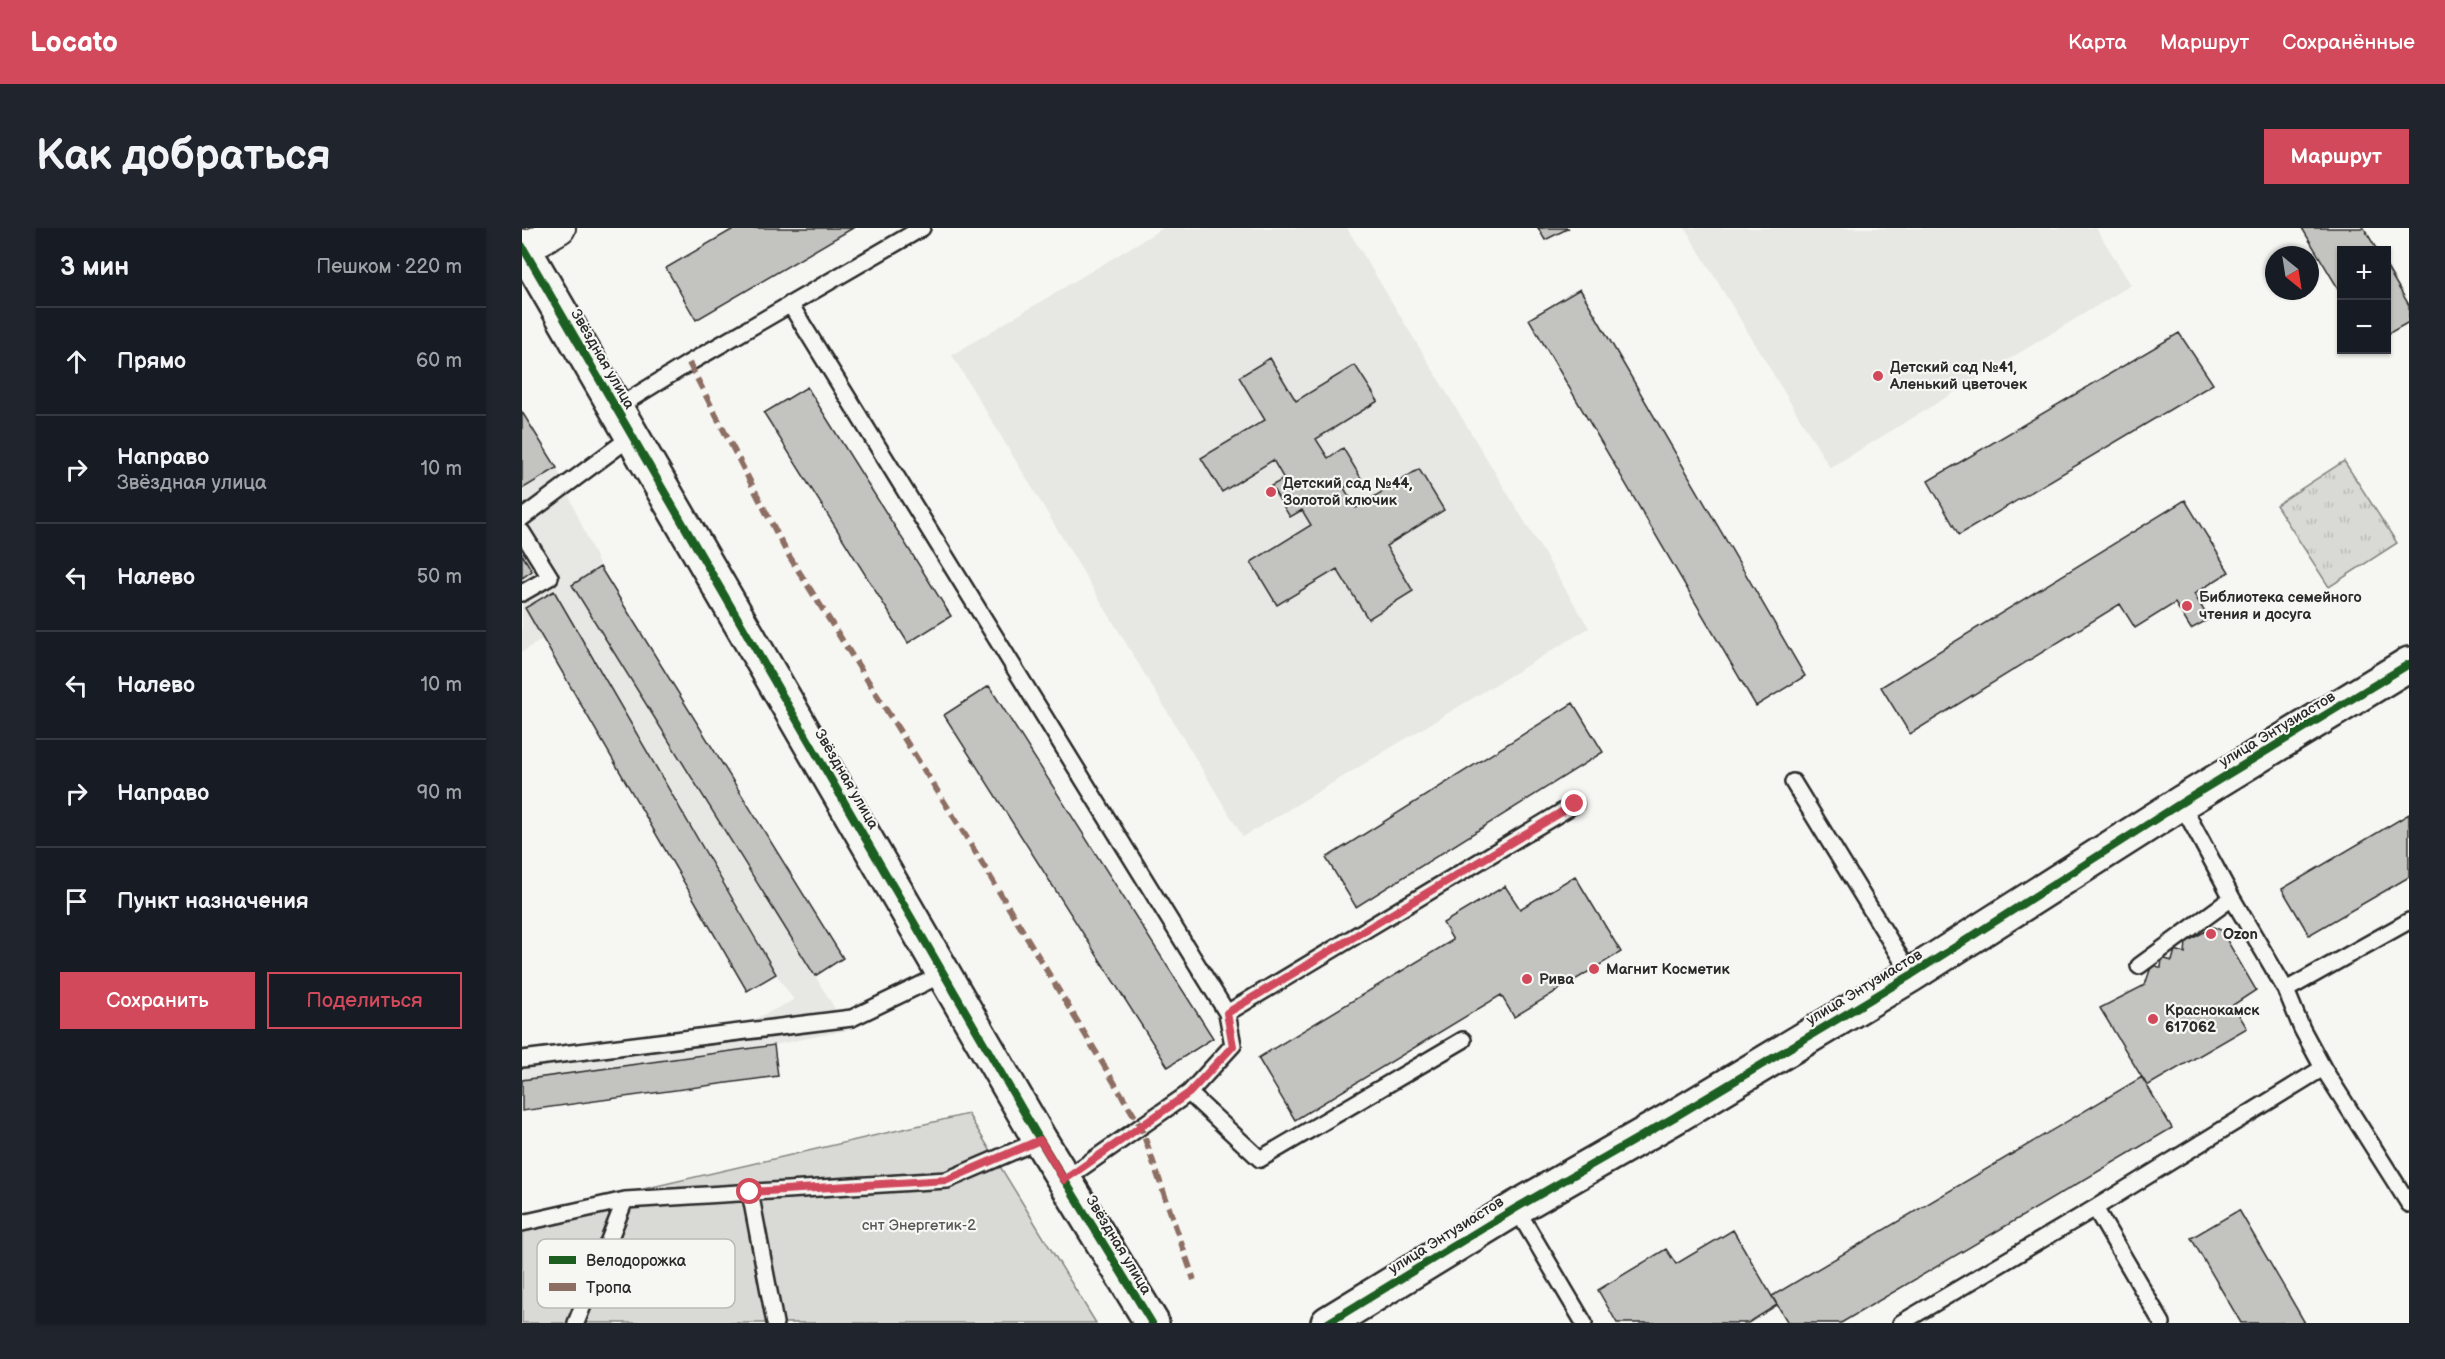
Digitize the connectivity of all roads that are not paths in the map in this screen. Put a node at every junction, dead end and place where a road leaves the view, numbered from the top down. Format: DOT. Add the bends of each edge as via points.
graph roads {
  1 [pos="560,228"];
  2 [pos="922,228"];
  3 [pos="523,248"];
  4 [pos="790,304"];
  5 [pos="616,408"];
  6 [pos="632,436"];
  7 [pos="522,518"];
  8 [pos="522,532"];
  9 [pos="522,592"];
  10 [pos="2409,664"];
  11 [pos="1793,782"];
  12 [pos="2181,803"];
  13 [pos="1575,804"];
  14 [pos="2232,898"];
  15 [pos="2409,921"];
  16 [pos="2139,966"];
  17 [pos="945,973"];
  18 [pos="1911,975"];
  19 [pos="2286,990"];
  20 [pos="1227,1013"];
  21 [pos="1463,1040"];
  22 [pos="522,1059"];
  23 [pos="2323,1068"];
  24 [pos="1189,1093"];
  25 [pos="1040,1140"];
  26 [pos="1064,1180"];
  27 [pos="750,1192"];
  28 [pos="625,1200"];
  29 [pos="2409,1204"];
  30 [pos="1516,1208"];
  31 [pos="2095,1208"];
  32 [pos="522,1223"];
  33 [pos="609,1239"];
  34 [pos="582,1308"];
  35 [pos="576,1323"];
  36 [pos="775,1323"];
  37 [pos="1152,1323"];
  38 [pos="1328,1323"];
  39 [pos="1584,1323"];
  40 [pos="1901,1323"];
  41 [pos="2162,1323"];
  1 -- 3 [label="street"];
  2 -- 4 [label="lane"];
  3 -- 5 [label="street, Звёздная улица"];
  4 -- 5 [label="lane"];
  4 -- 20 [label="lane"];
  5 -- 6 [label="street, Звёздная улица"];
  6 -- 7 [label="lane"];
  6 -- 17 [label="street, Звёздная улица"];
  8 -- 9 [label="lane" via="550,577"];
  10 -- 12 [label="street, улица Энтузиастов"];
  11 -- 18 [label="lane"];
  12 -- 14 [label="lane"];
  12 -- 18 [label="street, улица Энтузиастов"];
  13 -- 20 [label="lane"];
  14 -- 16 [label="lane"];
  14 -- 19 [label="lane"];
  15 -- 19 [label="lane"];
  17 -- 22 [label="lane" via="852,1018"];
  17 -- 25 [label="street, Звёздная улица"];
  18 -- 30 [label="street, улица Энтузиастов"];
  19 -- 23 [label="lane"];
  20 -- 24 [label="lane" via="1233,1046"];
  21 -- 24 [label="lane" via="1260,1159"];
  23 -- 29 [label="lane"];
  23 -- 31 [label="lane"];
  24 -- 26 [label="lane"];
  25 -- 26 [label="street, Звёздная улица"];
  25 -- 27 [label="lane" via="947,1180"];
  26 -- 37 [label="street, Звёздная улица"];
  27 -- 28 [label="lane"];
  27 -- 36 [label="lane"];
  28 -- 32 [label="lane"];
  28 -- 33 [label="lane"];
  30 -- 38 [label="street, улица Энтузиастов"];
  30 -- 39 [label="lane"];
  31 -- 40 [label="lane"];
  31 -- 41 [label="lane"];
  34 -- 35 [label="lane"];
}
